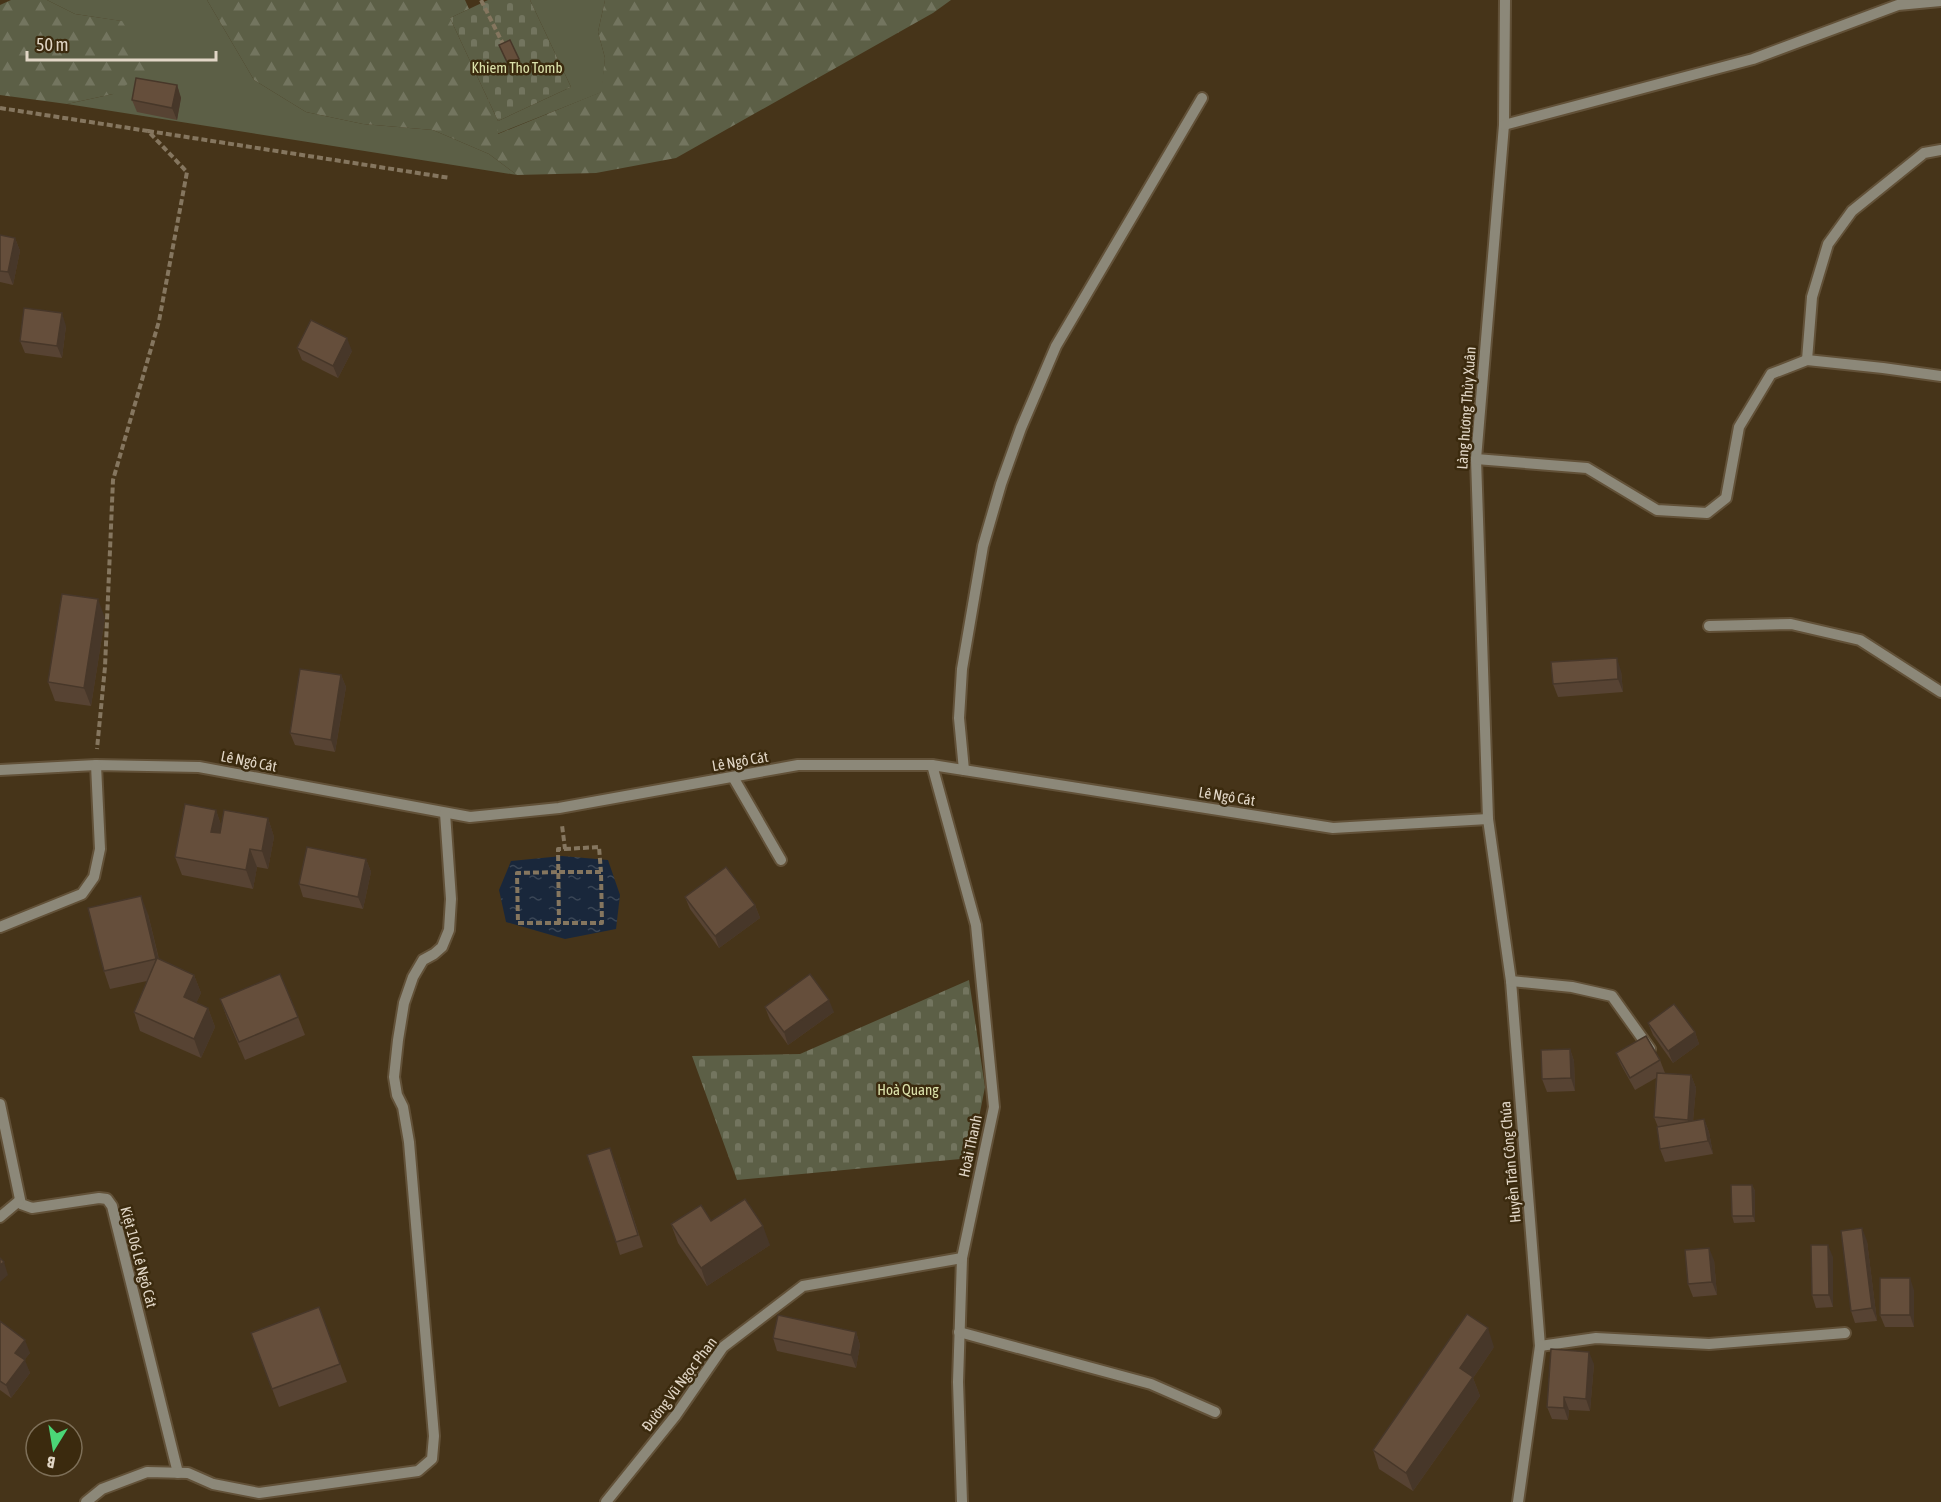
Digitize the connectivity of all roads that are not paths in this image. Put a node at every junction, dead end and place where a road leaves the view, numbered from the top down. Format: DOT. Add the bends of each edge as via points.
graph roads {
  1 [pos="1504,0"];
  2 [pos="1941,1"];
  3 [pos="1900,2"];
  4 [pos="1202,98"];
  5 [pos="1504,125"];
  6 [pos="1941,150"];
  7 [pos="1807,360"];
  8 [pos="1941,376"];
  9 [pos="1476,459"];
  10 [pos="1709,626"];
  11 [pos="1941,692"];
  12 [pos="96,765"];
  13 [pos="932,765"];
  14 [pos="0,770"];
  15 [pos="964,770"];
  16 [pos="734,777"];
  17 [pos="445,813"];
  18 [pos="1488,819"];
  19 [pos="780,860"];
  20 [pos="0,927"];
  21 [pos="1510,981"];
  22 [pos="1650,1049"];
  23 [pos="0,1104"];
  24 [pos="19,1201"];
  25 [pos="0,1217"];
  26 [pos="962,1258"];
  27 [pos="959,1332"];
  28 [pos="1845,1333"];
  29 [pos="1540,1346"];
  30 [pos="1215,1412"];
  31 [pos="178,1473"];
  32 [pos="86,1502"];
  33 [pos="606,1502"];
  34 [pos="962,1502"];
  35 [pos="1518,1502"];
  1 -- 5 [label="street, Làng hương Thủy Xuân"];
  2 -- 3 [label="street"];
  3 -- 5 [label="street" via="1753,59"];
  4 -- 15 [label="street" via="1056,346 1001,484 983,546 962,669 959,718"];
  5 -- 9 [label="street, Làng hương Thủy Xuân"];
  6 -- 7 [label="street" via="1924,153 1852,211 1828,244 1812,297"];
  7 -- 8 [label="street"];
  7 -- 9 [label="street" via="1771,374 1739,427 1726,498 1707,513 1657,510 1587,468"];
  9 -- 18 [label="street, Làng hương Thủy Xuân"];
  10 -- 11 [label="street" via="1791,624 1860,640"];
  12 -- 14 [label="street, Lê Ngô Cát"];
  12 -- 17 [label="street, Lê Ngô Cát" via="200,767"];
  12 -- 20 [label="street" via="100,849 94,877 82,894"];
  13 -- 15 [label="street, Lê Ngô Cát"];
  13 -- 16 [label="street, Lê Ngô Cát" via="798,765"];
  13 -- 26 [label="street, Hoài Thanh" via="976,925 994,1107"];
  15 -- 18 [label="street, Lê Ngô Cát" via="1334,828"];
  16 -- 17 [label="street, Lê Ngô Cát" via="559,808 470,817"];
  16 -- 19 [label="street"];
  17 -- 31 [label="street" via="451,898 449,930 442,946 423,960 413,977 404,1003 394,1077 409,1142 434,1436 432,1459 418,1471 259,1493"];
  18 -- 21 [label="street, Huyền Trân Công Chúa"];
  21 -- 22 [label="street" via="1572,987 1612,996"];
  21 -- 29 [label="street, Huyền Trân Công Chúa"];
  23 -- 24 [label="street"];
  24 -- 25 [label="street"];
  24 -- 31 [label="street, Kiệt 106 Lê Ngô Cát" via="32,1208 99,1198 107,1199 112,1206"];
  26 -- 27 [label="street, Hoài Thanh"];
  26 -- 33 [label="street, Đường Vũ Ngọc Phan" via="802,1286 723,1347 676,1415"];
  27 -- 30 [label="street" via="1151,1384"];
  27 -- 34 [label="street, Hoài Thanh"];
  28 -- 29 [label="street" via="1709,1344 1596,1338"];
  29 -- 35 [label="street, Huyền Trân Công Chúa"];
  31 -- 32 [label="street" via="147,1472 102,1489"];
}
